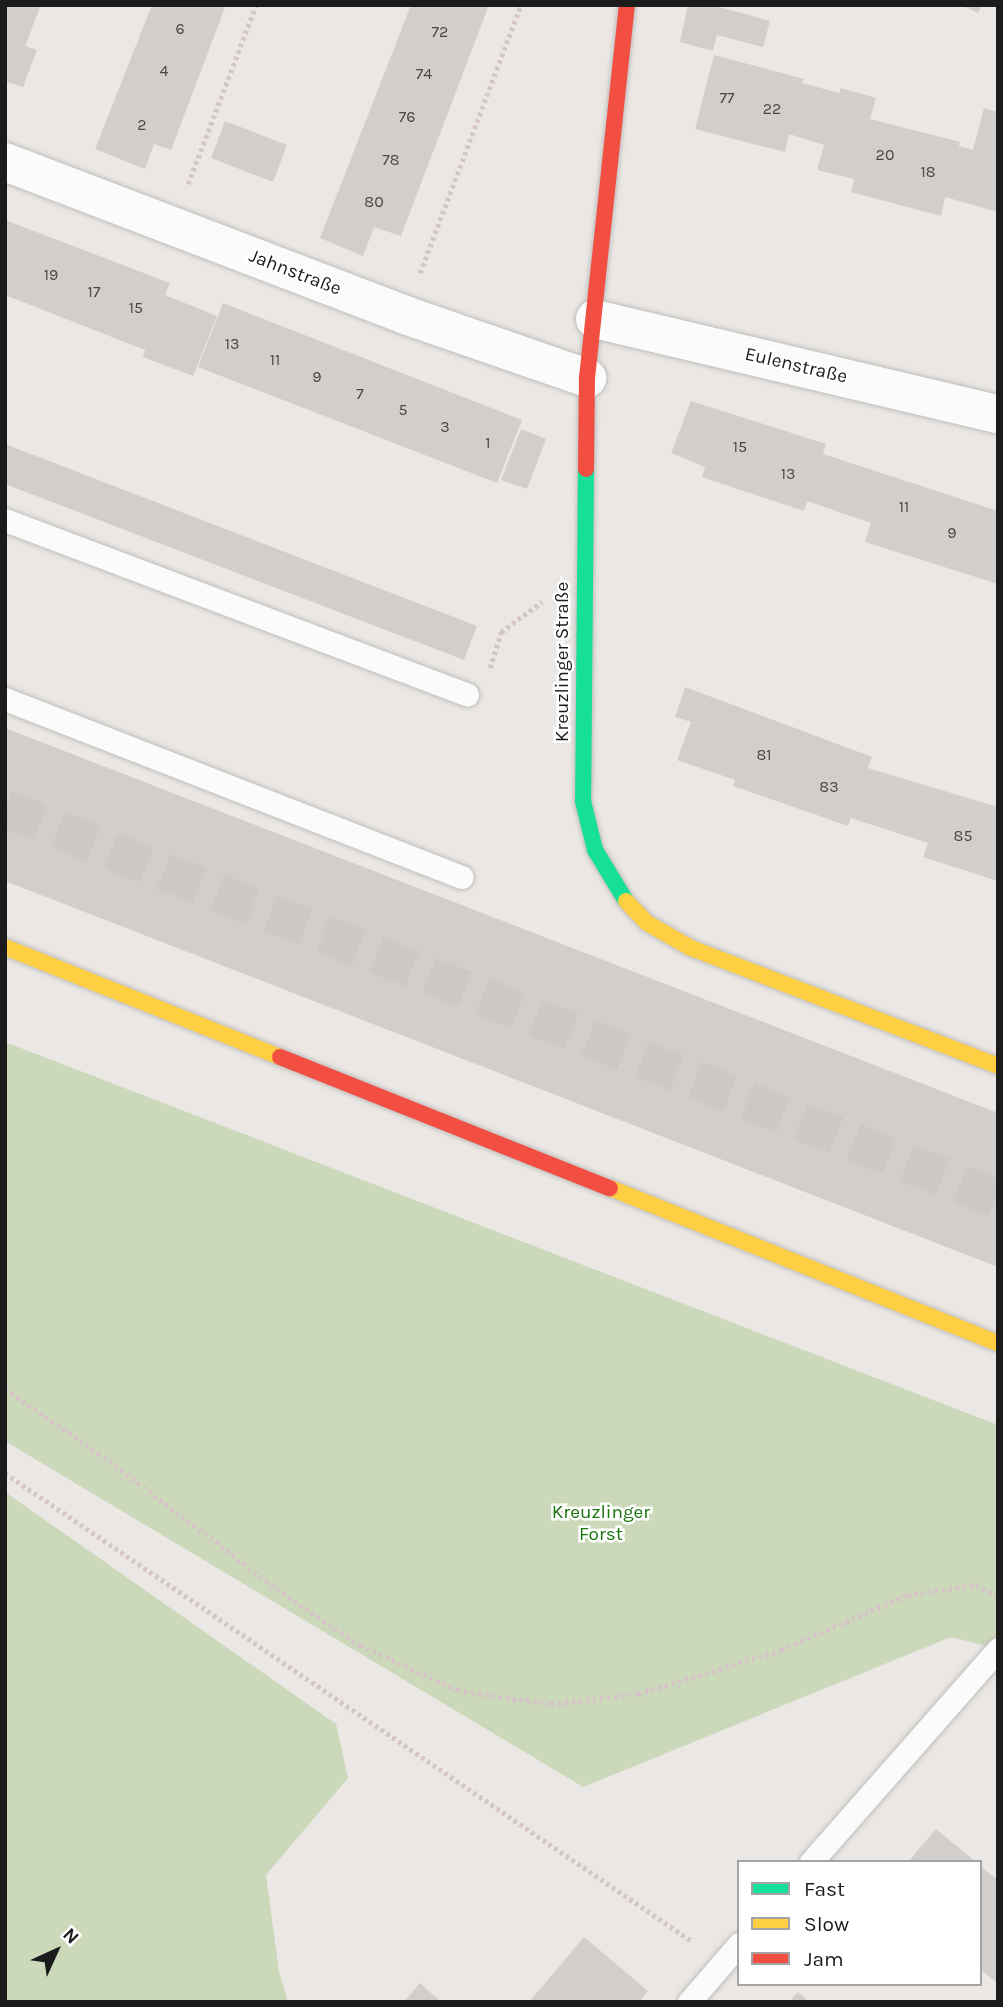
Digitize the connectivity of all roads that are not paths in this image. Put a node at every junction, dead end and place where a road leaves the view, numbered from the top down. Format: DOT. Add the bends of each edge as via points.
graph roads {
  1 [pos="627,5"];
  2 [pos="5,162"];
  3 [pos="595,319"];
  4 [pos="587,378"];
  5 [pos="998,414"];
  6 [pos="5,520"];
  7 [pos="467,695"];
  8 [pos="5,699"];
  9 [pos="462,877"];
  10 [pos="5,947"];
  11 [pos="998,1066"];
  12 [pos="998,1343"];
  13 [pos="998,1649"];
  14 [pos="813,1860"];
  15 [pos="737,1946"];
  16 [pos="689,2002"];
  1 -- 3 [label="main road, Kreuzlinger Straße"];
  2 -- 4 [label="street, Jahnstraße" via="405,315"];
  3 -- 4 [label="main road, Kreuzlinger Straße"];
  3 -- 5 [label="street, Eulenstraße"];
  4 -- 11 [label="main road, Kreuzlinger Straße" via="583,801 595,850 616,890 647,923 691,948"];
  6 -- 7 [label="lane"];
  8 -- 9 [label="lane"];
  10 -- 12 [label="main road"];
  13 -- 14 [label="lane"];
  15 -- 16 [label="lane"];
}
